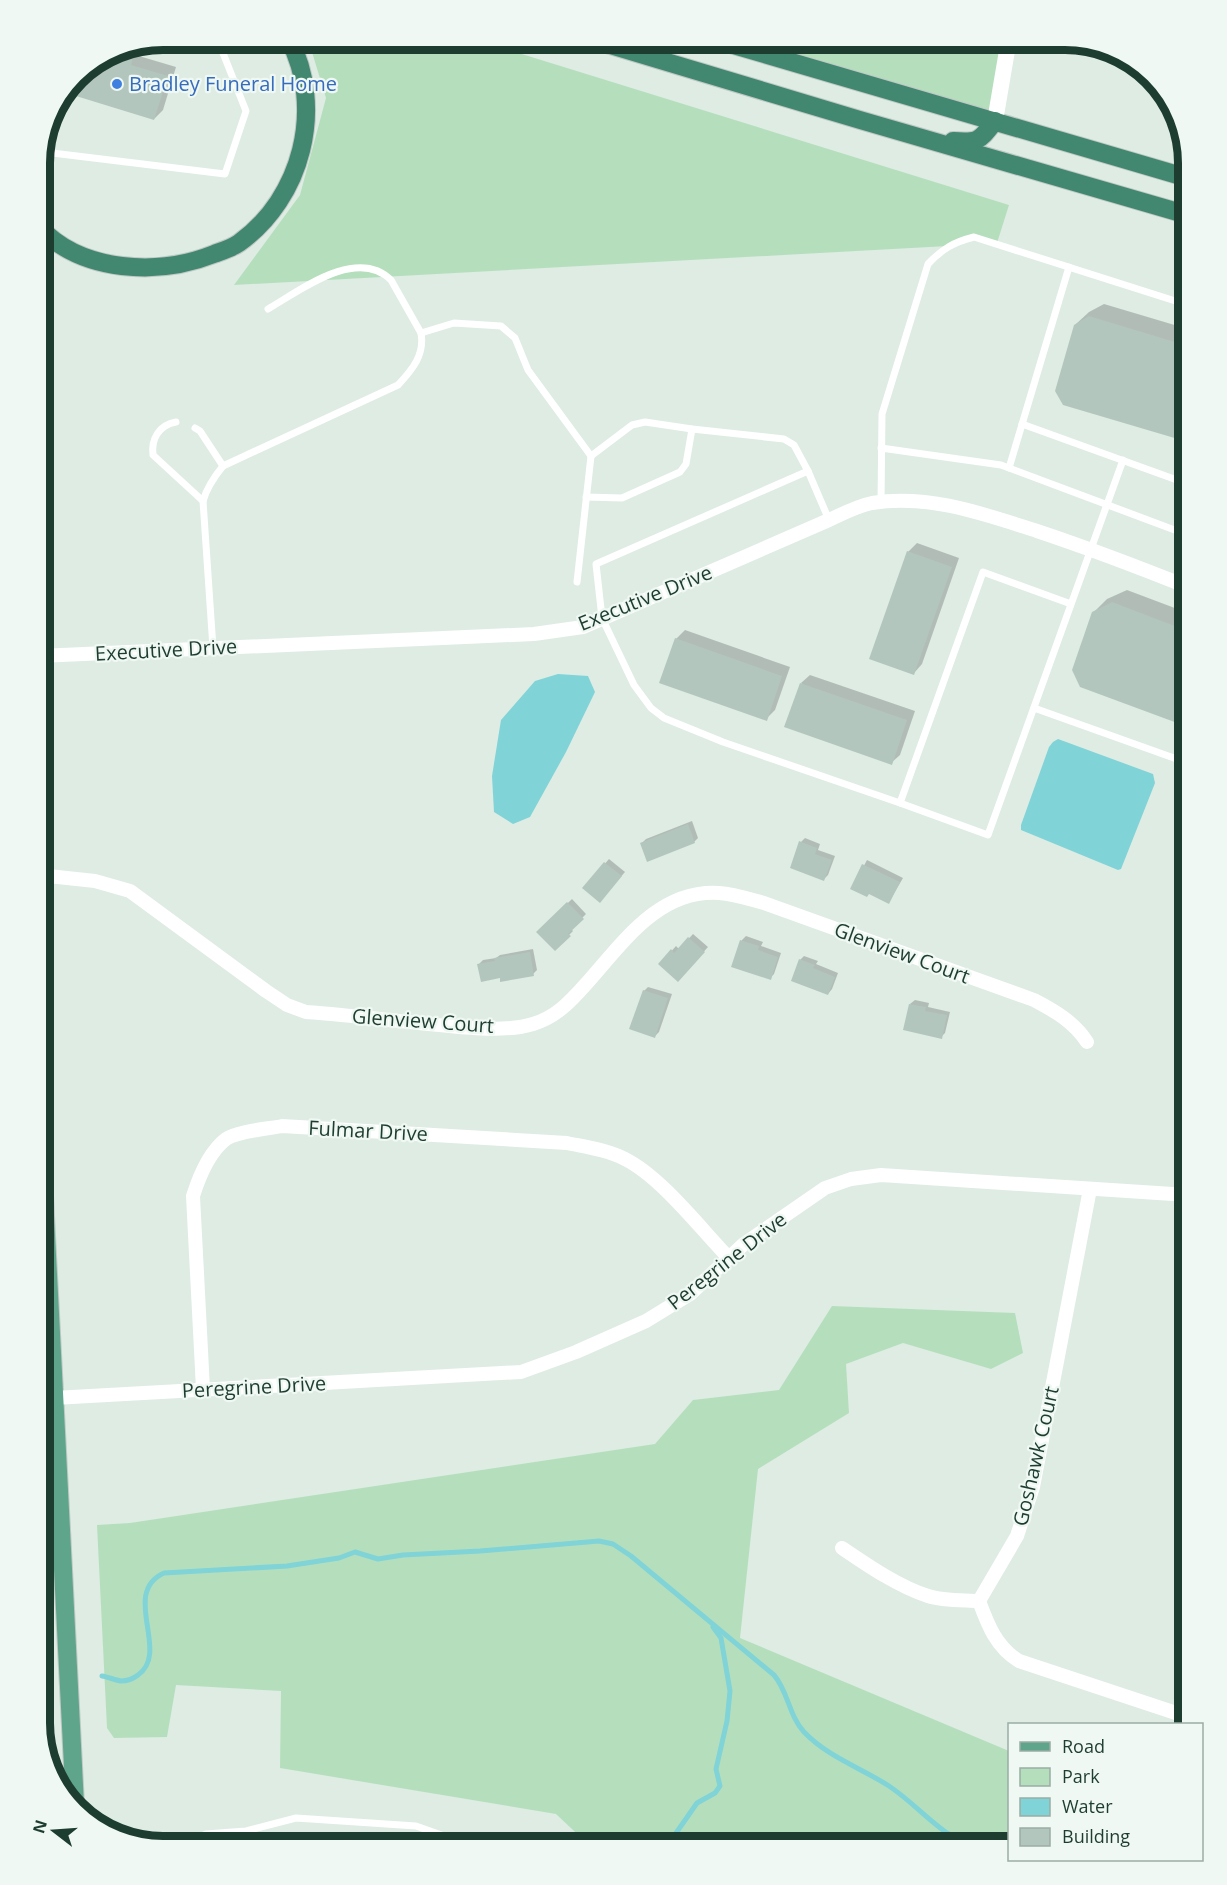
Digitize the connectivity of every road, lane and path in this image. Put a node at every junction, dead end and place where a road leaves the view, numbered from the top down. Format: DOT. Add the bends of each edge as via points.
graph roads {
  1 [pos="222,50"];
  2 [pos="293,50"];
  3 [pos="627,50"];
  4 [pos="751,50"];
  5 [pos="1007,50"];
  6 [pos="995,121"];
  7 [pos="928,139"];
  8 [pos="50,153"];
  9 [pos="1178,175"];
  10 [pos="1178,212"];
  11 [pos="50,236"];
  12 [pos="1069,267"];
  13 [pos="1178,302"];
  14 [pos="268,309"];
  15 [pos="421,333"];
  16 [pos="176,422"];
  17 [pos="1022,424"];
  18 [pos="195,428"];
  19 [pos="692,429"];
  20 [pos="881,448"];
  21 [pos="591,456"];
  22 [pos="1123,460"];
  23 [pos="223,466"];
  24 [pos="1009,468"];
  25 [pos="808,471"];
  26 [pos="1178,480"];
  27 [pos="586,497"];
  28 [pos="203,501"];
  29 [pos="881,503"];
  30 [pos="1107,505"];
  31 [pos="829,520"];
  32 [pos="1178,531"];
  33 [pos="1091,549"];
  34 [pos="577,582"];
  35 [pos="1178,583"];
  36 [pos="1071,604"];
  37 [pos="602,618"];
  38 [pos="213,648"];
  39 [pos="50,655"];
  40 [pos="1034,708"];
  41 [pos="1178,759"];
  42 [pos="900,802"];
  43 [pos="50,876"];
  44 [pos="1087,1042"];
  45 [pos="1090,1189"];
  46 [pos="1178,1194"];
  47 [pos="729,1258"];
  48 [pos="50,1340"];
  49 [pos="203,1389"];
  50 [pos="54,1398"];
  51 [pos="50,1423"];
  52 [pos="50,1463"];
  53 [pos="842,1548"];
  54 [pos="979,1601"];
  55 [pos="1178,1714"];
  56 [pos="74,1793"];
  57 [pos="204,1835"];
  58 [pos="442,1835"];
  1 -- 8 [label="lane" via="246,111 225,174"];
  2 -- 11 [label="highway" via="307,108 296,169 263,223 238,244 176,265 144,268 113,265 85,256"];
  3 -- 7 [label="highway"];
  4 -- 6 [label="highway"];
  5 -- 6 [label="street"];
  6 -- 7 [label="highway" via="973,142"];
  6 -- 9 [label="highway"];
  7 -- 10 [label="highway"];
  12 -- 13 [label="lane"];
  12 -- 17 [label="lane"];
  12 -- 20 [label="lane" via="974,237 941,250 928,264 882,414"];
  14 -- 15 [label="lane" via="335,272 366,268 391,280"];
  15 -- 21 [label="lane" via="454,323 501,326 515,338 528,370"];
  15 -- 23 [label="lane" via="420,356 398,385"];
  16 -- 28 [label="lane" via="154,437 153,455"];
  17 -- 22 [label="lane"];
  17 -- 24 [label="lane"];
  18 -- 23 [label="lane"];
  19 -- 21 [label="lane" via="645,422 632,425"];
  19 -- 25 [label="lane" via="784,439 794,445"];
  19 -- 27 [label="lane" via="686,464 680,472 622,498"];
  20 -- 24 [label="lane"];
  20 -- 29 [label="lane"];
  21 -- 27 [label="lane"];
  22 -- 26 [label="lane"];
  22 -- 30 [label="lane"];
  23 -- 28 [label="lane"];
  24 -- 30 [label="lane"];
  25 -- 31 [label="lane"];
  25 -- 37 [label="lane" via="596,564"];
  27 -- 34 [label="lane"];
  28 -- 38 [label="lane"];
  29 -- 31 [label="street, Executive Drive"];
  29 -- 33 [label="street, Executive Drive" via="931,502 976,511"];
  30 -- 32 [label="lane"];
  30 -- 33 [label="lane"];
  31 -- 37 [label="street, Executive Drive"];
  33 -- 35 [label="street, Executive Drive"];
  33 -- 36 [label="lane"];
  36 -- 40 [label="lane"];
  36 -- 42 [label="lane" via="983,572"];
  37 -- 38 [label="street, Executive Drive" via="583,627 534,634"];
  37 -- 42 [label="lane" via="634,685 664,718"];
  38 -- 39 [label="street, Executive Drive"];
  40 -- 41 [label="lane"];
  40 -- 42 [label="lane" via="988,835"];
  43 -- 44 [label="street, Glenview Court" via="95,881 130,891 266,992 306,1012 471,1028 530,1025 566,1007 635,928 654,913 695,894 719,893 764,903 1034,1000 1068,1020"];
  45 -- 46 [label="street, Peregrine Drive"];
  45 -- 47 [label="street, Peregrine Drive" via="882,1175 851,1179 825,1188"];
  45 -- 54 [label="street, Goshawk Court" via="1033,1486 1017,1536"];
  47 -- 49 [label="street, Peregrine Drive" via="690,1294 646,1321 521,1372"];
  47 -- 49 [label="street, Fulmar Drive" via="655,1179 625,1158 595,1149 567,1143 282,1126 236,1135 226,1139 212,1156 194,1196"];
  48 -- 50 [label="main road"];
  49 -- 50 [label="street, Peregrine Drive"];
  50 -- 51 [label="main road"];
  52 -- 56 [label="main road"];
  53 -- 54 [label="street" via="930,1597"];
  54 -- 55 [label="street" via="990,1631 1007,1653 1019,1661"];
  57 -- 58 [label="lane" via="246,1831 296,1818 416,1826"];
}
